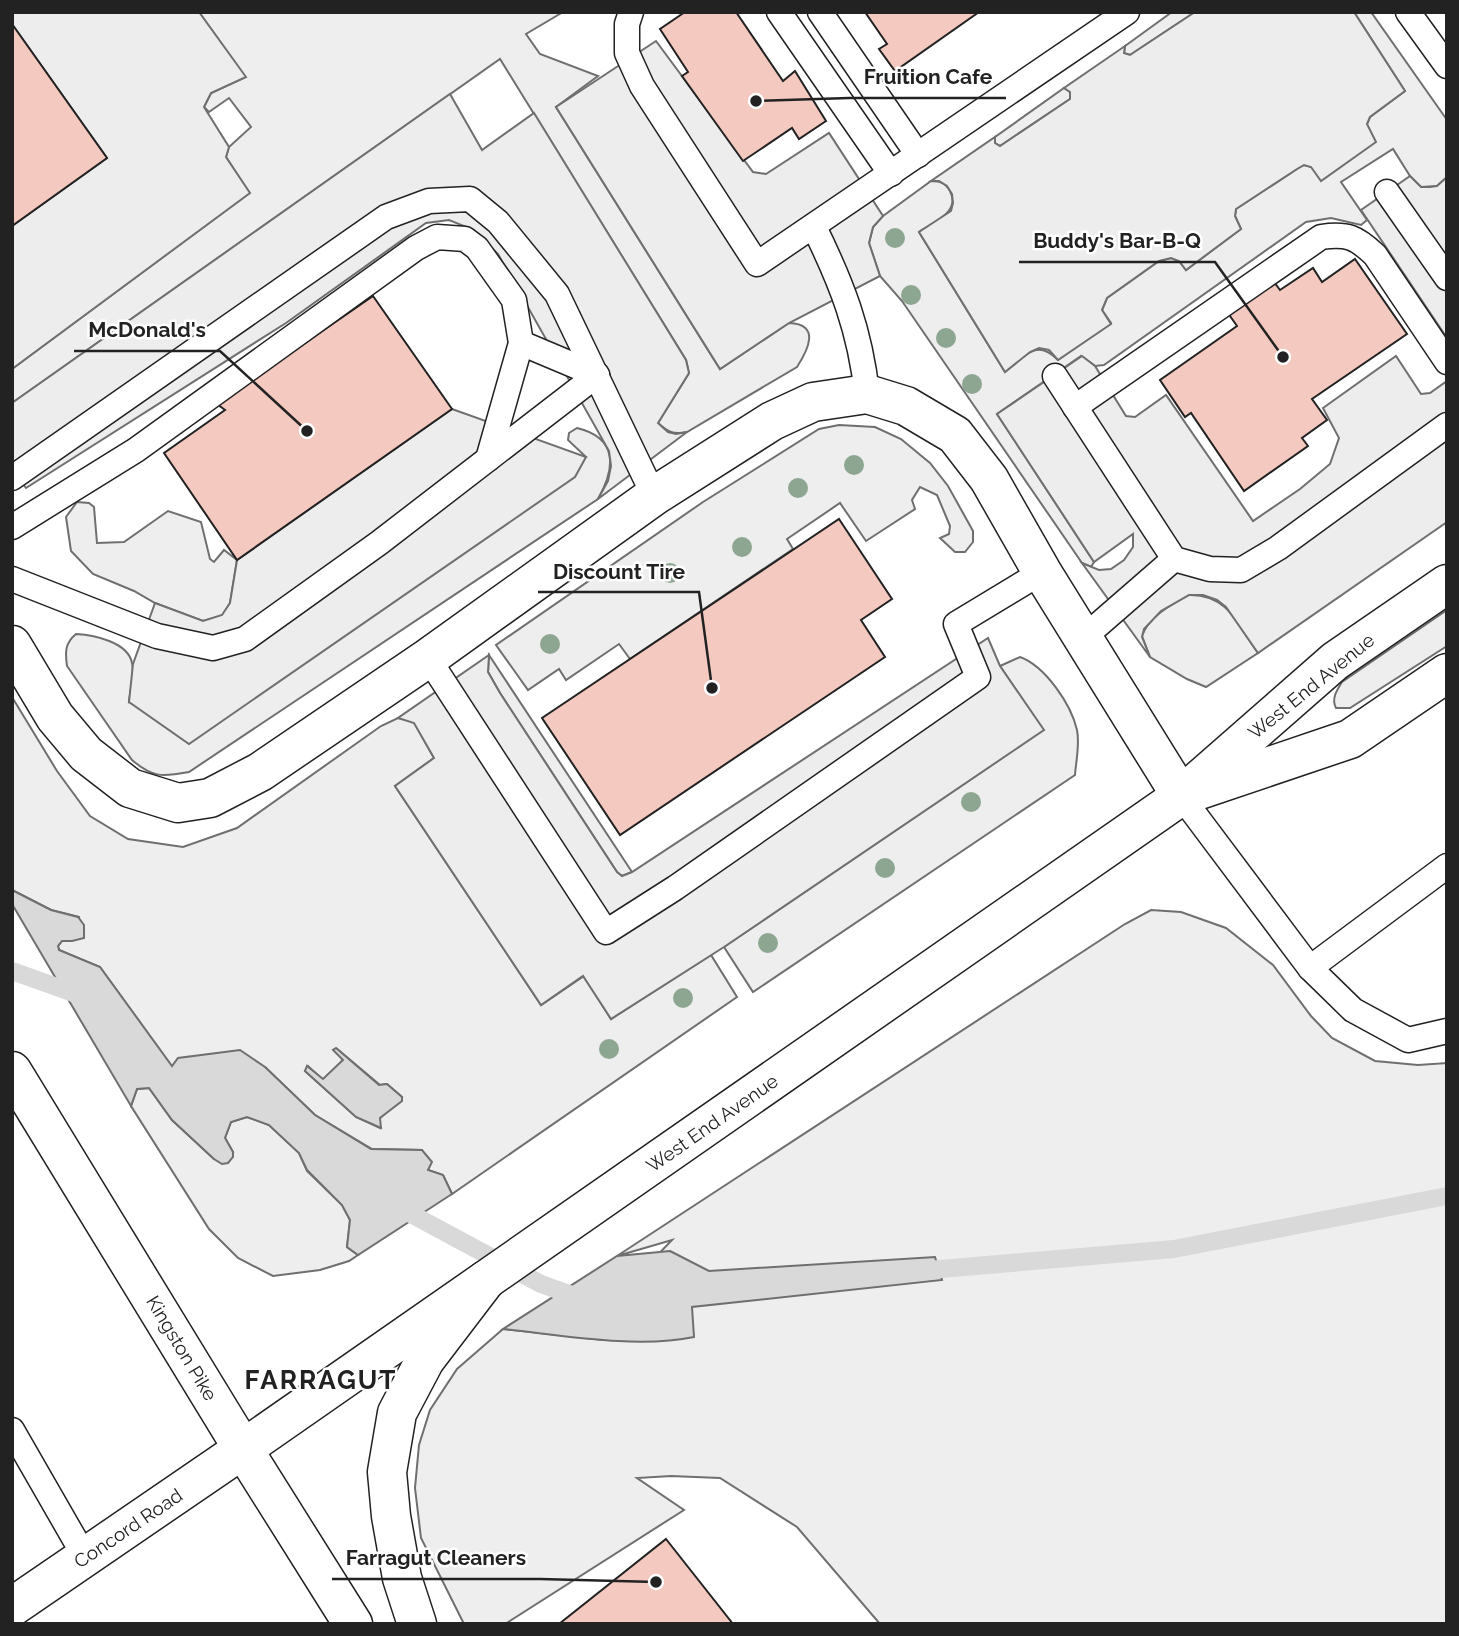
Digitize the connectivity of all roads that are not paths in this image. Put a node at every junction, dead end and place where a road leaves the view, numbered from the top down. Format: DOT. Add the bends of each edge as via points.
graph roads {
  1 [pos="631,12"];
  2 [pos="779,12"];
  3 [pos="820,12"];
  4 [pos="1126,12"];
  5 [pos="1408,12"];
  6 [pos="1447,66"];
  7 [pos="918,155"];
  8 [pos="891,174"];
  9 [pos="1387,192"];
  10 [pos="814,227"];
  11 [pos="1447,278"];
  12 [pos="521,343"];
  13 [pos="1447,362"];
  14 [pos="597,375"];
  15 [pos="1055,376"];
  16 [pos="867,394"];
  17 [pos="1075,407"];
  18 [pos="1447,425"];
  19 [pos="488,459"];
  20 [pos="12,478"];
  21 [pos="654,496"];
  22 [pos="12,527"];
  23 [pos="1174,559"];
  24 [pos="1042,572"];
  25 [pos="12,579"];
  26 [pos="1447,583"];
  27 [pos="1082,639"];
  28 [pos="12,645"];
  29 [pos="428,658"];
  30 [pos="1447,673"];
  31 [pos="1181,796"];
  32 [pos="1447,866"];
  33 [pos="1310,968"];
  34 [pos="1447,1031"];
  35 [pos="16,1077"];
  36 [pos="473,1292"];
  37 [pos="12,1430"];
  38 [pos="243,1449"];
  39 [pos="85,1557"];
  40 [pos="12,1607"];
  41 [pos="353,1624"];
  42 [pos="417,1624"];
  1 -- 10 [label="lane" via="627,53 642,86 757,264"];
  2 -- 8 [label="lane"];
  3 -- 7 [label="lane"];
  4 -- 7 [label="lane"];
  5 -- 6 [label="lane"];
  7 -- 8 [label="lane"];
  8 -- 10 [label="lane"];
  9 -- 11 [label="lane"];
  10 -- 16 [label="lane" via="840,279 855,325"];
  12 -- 14 [label="lane"];
  12 -- 19 [label="lane"];
  12 -- 22 [label="lane" via="514,300 477,248 465,239 437,237 136,450"];
  13 -- 17 [label="lane" via="1375,255 1350,236 1334,235 1321,237"];
  14 -- 19 [label="lane"];
  14 -- 20 [label="lane" via="557,295 498,222 470,199 429,201 386,217"];
  14 -- 21 [label="lane"];
  15 -- 17 [label="lane"];
  16 -- 21 [label="street" via="813,401 772,421"];
  16 -- 24 [label="street" via="905,406 955,435 989,479"];
  17 -- 23 [label="lane"];
  18 -- 23 [label="lane" via="1241,570 1210,569"];
  19 -- 25 [label="lane" via="245,639 213,648 157,636"];
  21 -- 29 [label="street"];
  23 -- 27 [label="lane"];
  24 -- 27 [label="street"];
  24 -- 29 [label="lane" via="956,624 978,677 606,932"];
  26 -- 31 [label="street, West End Avenue" via="1335,661"];
  27 -- 31 [label="street"];
  28 -- 29 [label="street" via="55,717 86,754 130,788 178,803 210,798 260,772"];
  30 -- 31 [label="street, West End Avenue" via="1350,739"];
  31 -- 33 [label="lane"];
  31 -- 36 [label="street, West End Avenue"];
  32 -- 33 [label="lane"];
  33 -- 34 [label="lane" via="1353,1010 1408,1040"];
  35 -- 38 [label="street, Kingston Pike"];
  36 -- 38 [label="street, West End Avenue"];
  36 -- 42 [label="street" via="425,1360 397,1413 387,1472 402,1578"];
  37 -- 39 [label="lane"];
  38 -- 39 [label="street, Concord Road"];
  38 -- 41 [label="street, Kingston Pike"];
  39 -- 40 [label="street, Concord Road"];
}
